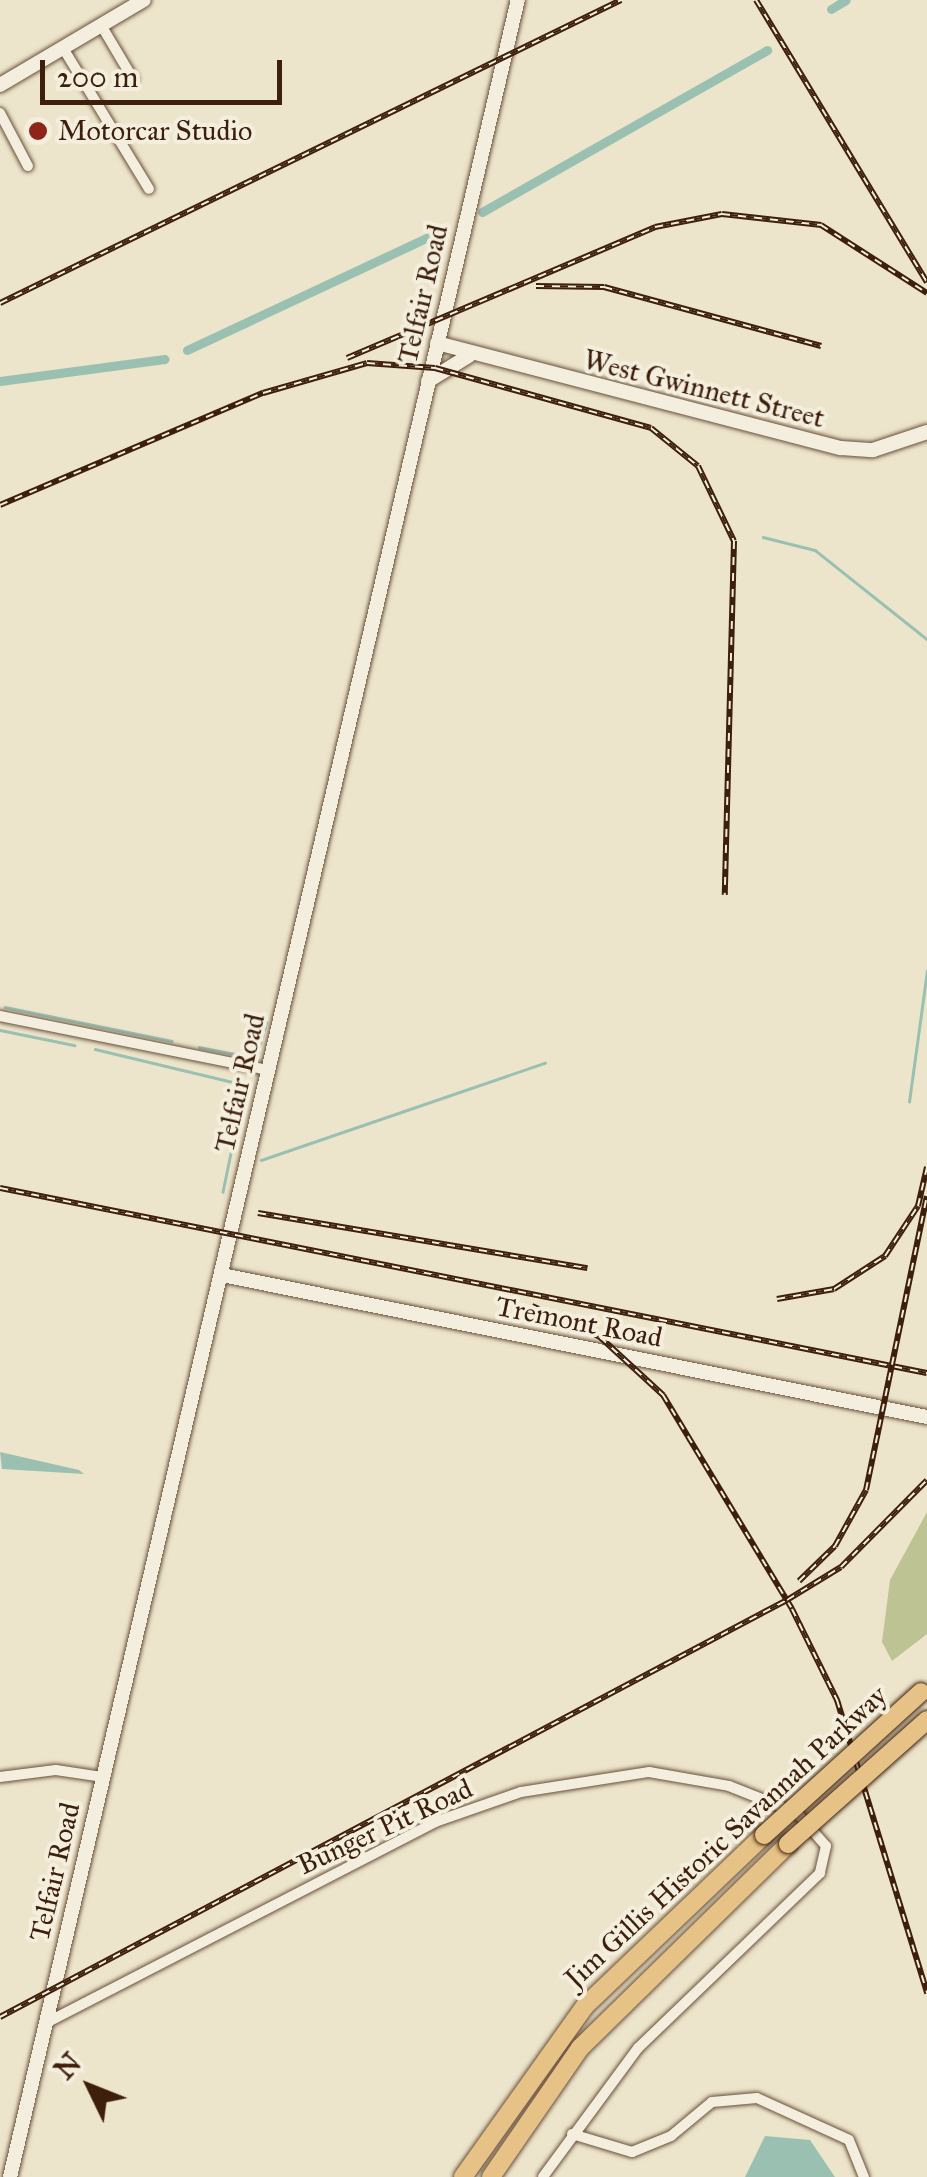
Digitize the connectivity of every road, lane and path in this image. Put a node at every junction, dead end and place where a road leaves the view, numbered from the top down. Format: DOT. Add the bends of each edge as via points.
graph roads {
  1 [pos="144,0"];
  2 [pos="518,0"];
  3 [pos="101,25"];
  4 [pos="63,48"];
  5 [pos="133,80"];
  6 [pos="0,84"];
  7 [pos="0,113"];
  8 [pos="28,166"];
  9 [pos="149,189"];
  10 [pos="442,318"];
  11 [pos="436,346"];
  12 [pos="470,355"];
  13 [pos="428,381"];
  14 [pos="927,432"];
  15 [pos="0,1016"];
  16 [pos="269,1070"];
  17 [pos="222,1275"];
  18 [pos="927,1417"];
  19 [pos="924,1690"];
  20 [pos="927,1720"];
  21 [pos="103,1776"];
  22 [pos="0,1777"];
  23 [pos="46,2023"];
  24 [pos="572,2134"];
  25 [pos="10,2177"];
  26 [pos="463,2177"];
  27 [pos="491,2177"];
  28 [pos="543,2177"];
  29 [pos="864,2177"];
  1 -- 3 [label="street"];
  2 -- 10 [label="street, Telfair Road"];
  3 -- 4 [label="street"];
  3 -- 5 [label="street"];
  4 -- 6 [label="street"];
  4 -- 9 [label="street"];
  7 -- 8 [label="street"];
  10 -- 11 [label="street, Telfair Road"];
  10 -- 12 [label="street"];
  11 -- 12 [label="street, West Gwinnett Street"];
  11 -- 13 [label="street, Telfair Road"];
  12 -- 13 [label="street"];
  12 -- 14 [label="street, West Gwinnett Street" via="840,448 872,450"];
  13 -- 16 [label="street, Telfair Road"];
  15 -- 16 [label="street"];
  16 -- 17 [label="street, Telfair Road"];
  17 -- 18 [label="street, Tremont Road"];
  17 -- 21 [label="street, Telfair Road"];
  19 -- 26 [label="highway, Jim Gillis Historic Savannah Parkway, bridge" via="585,2006"];
  20 -- 27 [label="highway, Jim Gillis Historic Savannah Parkway, bridge" via="788,1844 580,2048"];
  21 -- 22 [label="street"];
  21 -- 23 [label="street, Telfair Road"];
  23 -- 24 [label="street, Bunger Pit Road" via="435,1822 521,1792 649,1772 767,1800 814,1826 826,1846 820,1874 670,2014"];
  23 -- 25 [label="street, Telfair Road"];
  24 -- 28 [label="street, Bunger Pit Road"];
  24 -- 29 [label="street" via="632,2152 671,2136 712,2102 758,2098 849,2140"];
}
